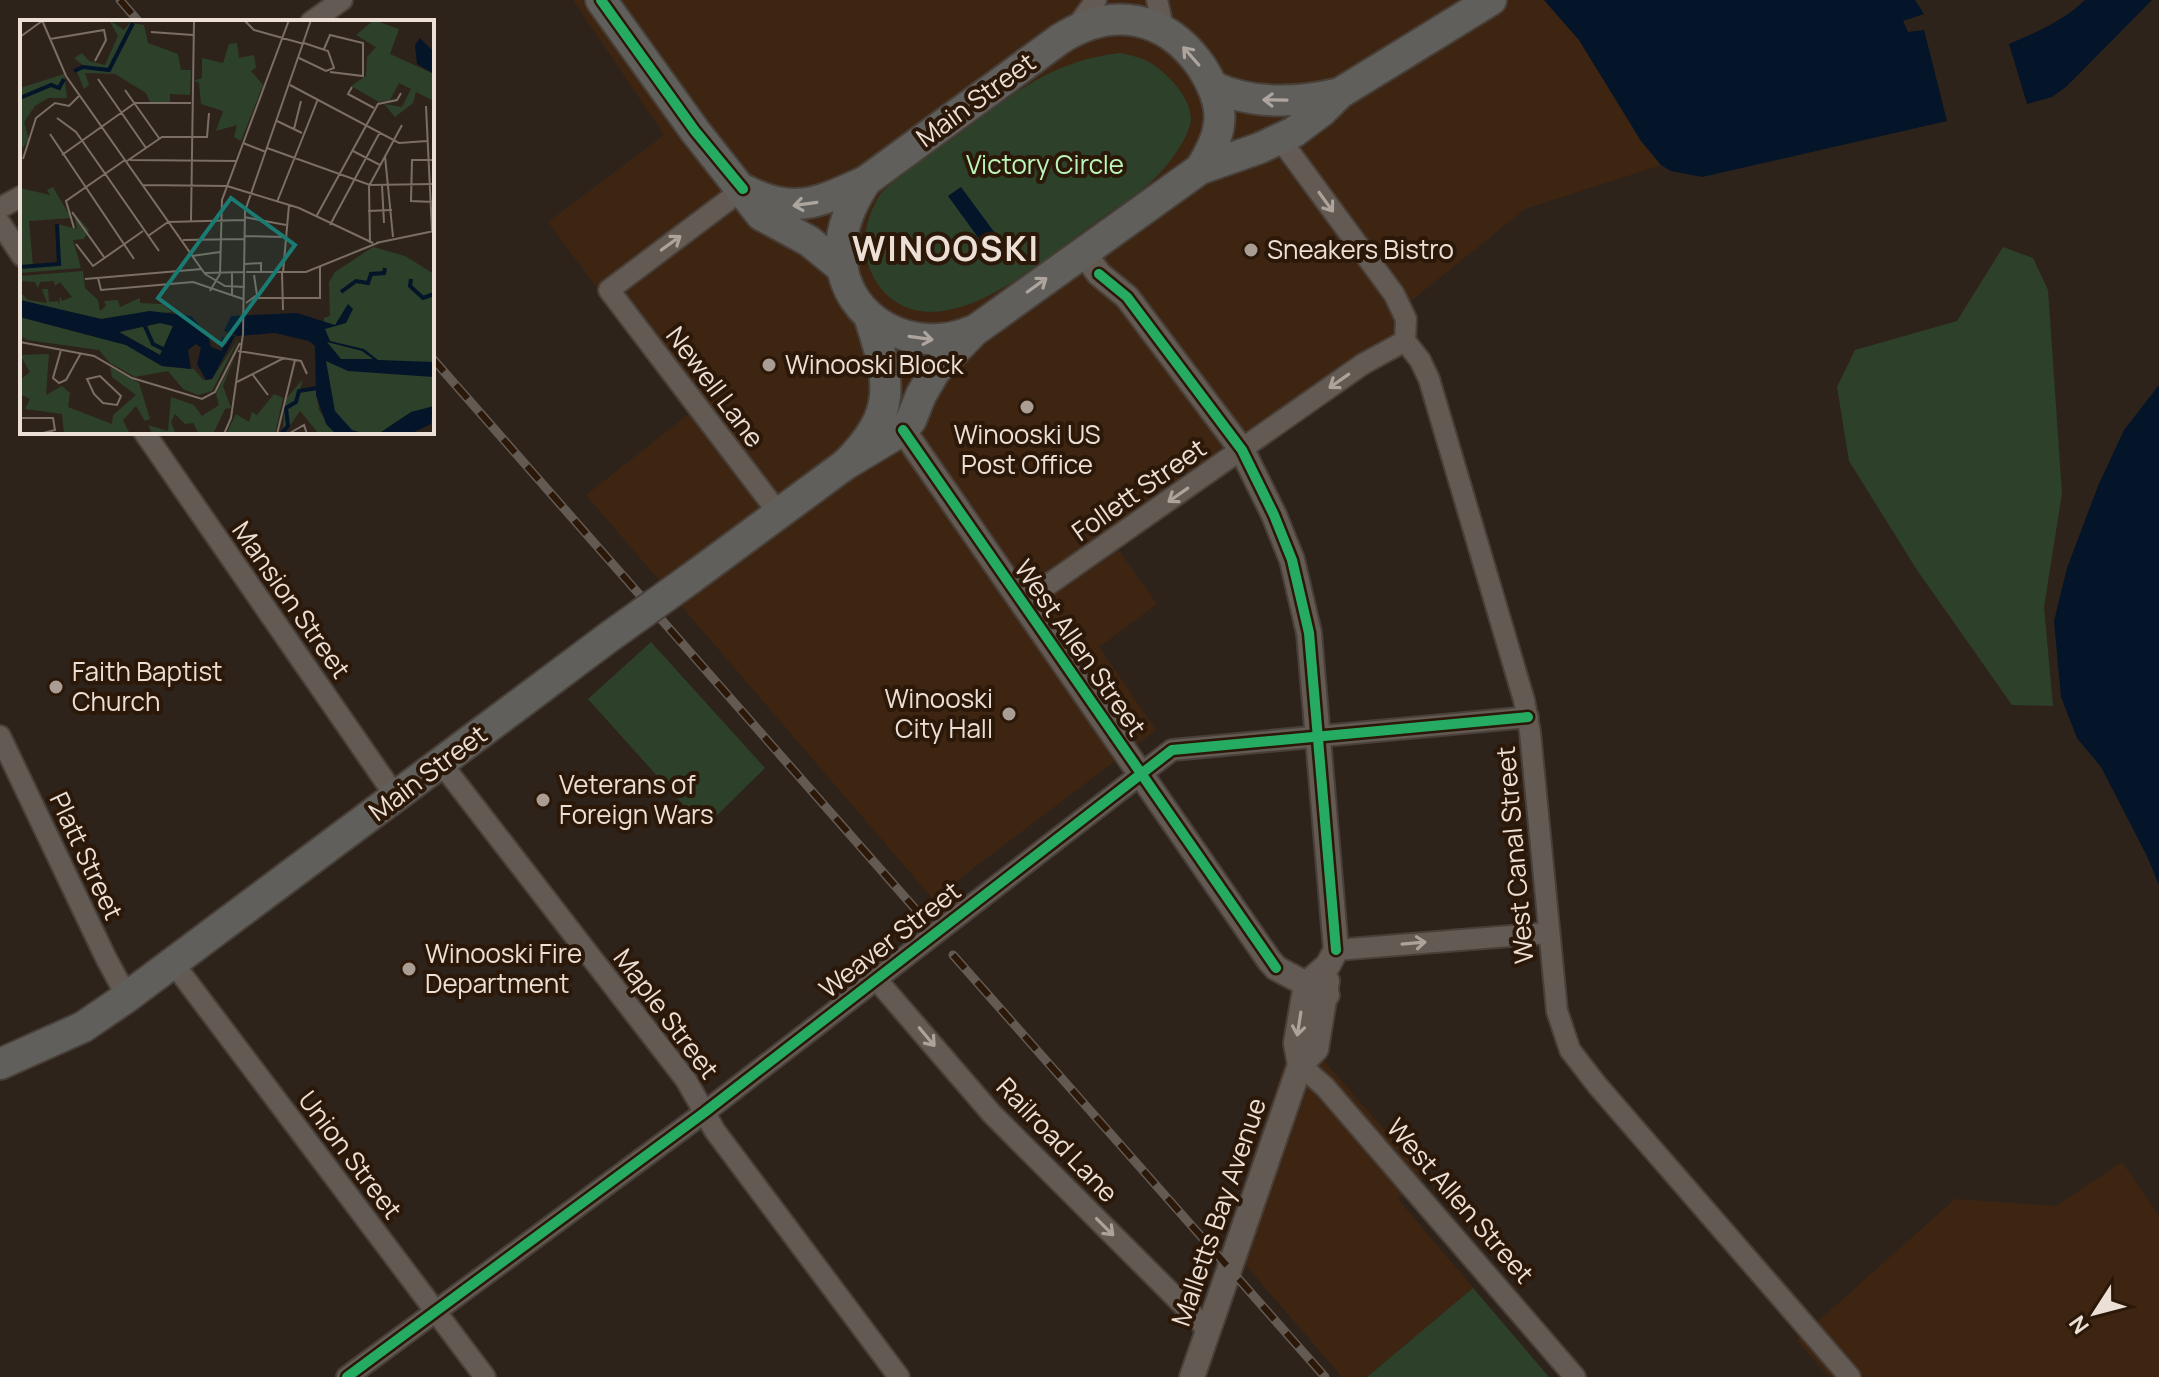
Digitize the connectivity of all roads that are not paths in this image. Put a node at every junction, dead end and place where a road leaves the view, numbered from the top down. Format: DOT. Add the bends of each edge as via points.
graph roads {
  1 [pos="342,0"];
  2 [pos="601,0"];
  3 [pos="1096,0"];
  4 [pos="1157,0"];
  5 [pos="1491,0"];
  6 [pos="314,20"];
  7 [pos="1075,30"];
  8 [pos="1164,31"];
  9 [pos="1212,86"];
  10 [pos="1340,93"];
  11 [pos="1280,139"];
  12 [pos="1200,169"];
  13 [pos="866,181"];
  14 [pos="743,189"];
  15 [pos="20,197"];
  16 [pos="0,208"];
  17 [pos="0,223"];
  18 [pos="20,253"];
  19 [pos="1091,263"];
  20 [pos="843,269"];
  21 [pos="870,319"];
  22 [pos="974,331"];
  23 [pos="1405,341"];
  24 [pos="903,430"];
  25 [pos="145,434"];
  26 [pos="1242,450"];
  27 [pos="846,464"];
  28 [pos="780,515"];
  29 [pos="1022,603"];
  30 [pos="1528,717"];
  31 [pos="0,736"];
  32 [pos="1318,737"];
  33 [pos="441,763"];
  34 [pos="1141,775"];
  35 [pos="396,797"];
  36 [pos="1547,933"];
  37 [pos="1332,958"];
  38 [pos="174,964"];
  39 [pos="876,979"];
  40 [pos="1317,990"];
  41 [pos="127,997"];
  42 [pos="0,1064"];
  43 [pos="1300,1065"];
  44 [pos="705,1112"];
  45 [pos="436,1312"];
  46 [pos="1208,1330"];
  47 [pos="347,1377"];
  48 [pos="485,1377"];
  49 [pos="899,1377"];
  50 [pos="1192,1377"];
  51 [pos="1575,1377"];
  52 [pos="1850,1377"];
  1 -- 6 [label="street"];
  2 -- 14 [label="main road"];
  3 -- 7 [label="street"];
  4 -- 8 [label="street"];
  5 -- 10 [label="main road"];
  7 -- 8 [label="main road, Main Street" via="1121,19"];
  7 -- 13 [label="main road, Main Street"];
  9 -- 8 [label="main road, Main Street, one-way" via="1191,53"];
  10 -- 9 [label="main road, one-way" via="1263,100"];
  9 -- 12 [label="main road, Main Street" via="1219,122"];
  10 -- 11 [label="main road" via="1305,125"];
  11 -- 12 [label="main road"];
  11 -- 23 [label="street, West Canal Street, one-way" via="1394,294 1406,319"];
  12 -- 19 [label="main road"];
  13 -- 14 [label="main road, one-way" via="804,205 782,204"];
  13 -- 20 [label="main road, Main Street" via="844,226"];
  14 -- 20 [label="main road" via="761,215 809,241"];
  28 -- 14 [label="street, Newell Lane, one-way" via="609,290"];
  15 -- 16 [label="street"];
  17 -- 18 [label="street"];
  22 -- 19 [label="main road, one-way"];
  19 -- 26 [label="street, Malletts Bay Avenue" via="1127,297"];
  20 -- 21 [label="main road, Main Street"];
  21 -- 22 [label="main road, one-way" via="915,338 948,339"];
  21 -- 27 [label="main road, Main Street" via="884,370 884,404 869,441"];
  22 -- 24 [label="main road" via="935,371"];
  23 -- 26 [label="street, Follett Street, one-way" via="1378,353"];
  23 -- 30 [label="street, West Canal Street" via="1433,391"];
  24 -- 27 [label="main road, Main Street"];
  24 -- 29 [label="street, West Allen Street"];
  25 -- 35 [label="street, Mansion Street"];
  26 -- 29 [label="street, Follett Street, one-way"];
  26 -- 32 [label="street, Malletts Bay Avenue" via="1295,572 1309,633"];
  27 -- 28 [label="main road, Main Street"];
  28 -- 33 [label="main road, Main Street, bridge"];
  29 -- 34 [label="street, West Allen Street"];
  30 -- 32 [label="street, Weaver Street"];
  30 -- 36 [label="street, West Canal Street"];
  31 -- 41 [label="street, Platt Street"];
  32 -- 34 [label="street, Weaver Street" via="1172,750"];
  32 -- 37 [label="street, Malletts Bay Avenue"];
  33 -- 35 [label="main road, Main Street"];
  33 -- 44 [label="street, Maple Street" via="686,1080"];
  34 -- 39 [label="street, Weaver Street"];
  34 -- 40 [label="street, West Allen Street" via="1269,960"];
  35 -- 38 [label="main road, Main Street"];
  37 -- 36 [label="street, one-way"];
  36 -- 52 [label="street, West Canal Street" via="1557,1011 1570,1050"];
  37 -- 40 [label="street, Malletts Bay Avenue"];
  38 -- 41 [label="main road, Main Street"];
  38 -- 45 [label="street, Union Street"];
  39 -- 44 [label="street, Weaver Street"];
  39 -- 46 [label="street, Railroad Lane, one-way" via="992,1114"];
  40 -- 43 [label="street, Malletts Bay Avenue" via="1296,1043"];
  41 -- 42 [label="main road, Main Street" via="83,1027"];
  43 -- 46 [label="street, Malletts Bay Avenue"];
  43 -- 51 [label="street, West Allen Street" via="1325,1087"];
  44 -- 45 [label="street, Weaver Street"];
  44 -- 49 [label="street, Maple Street"];
  45 -- 47 [label="street, Weaver Street"];
  45 -- 48 [label="street, Union Street"];
  46 -- 50 [label="street, Malletts Bay Avenue"];
}
